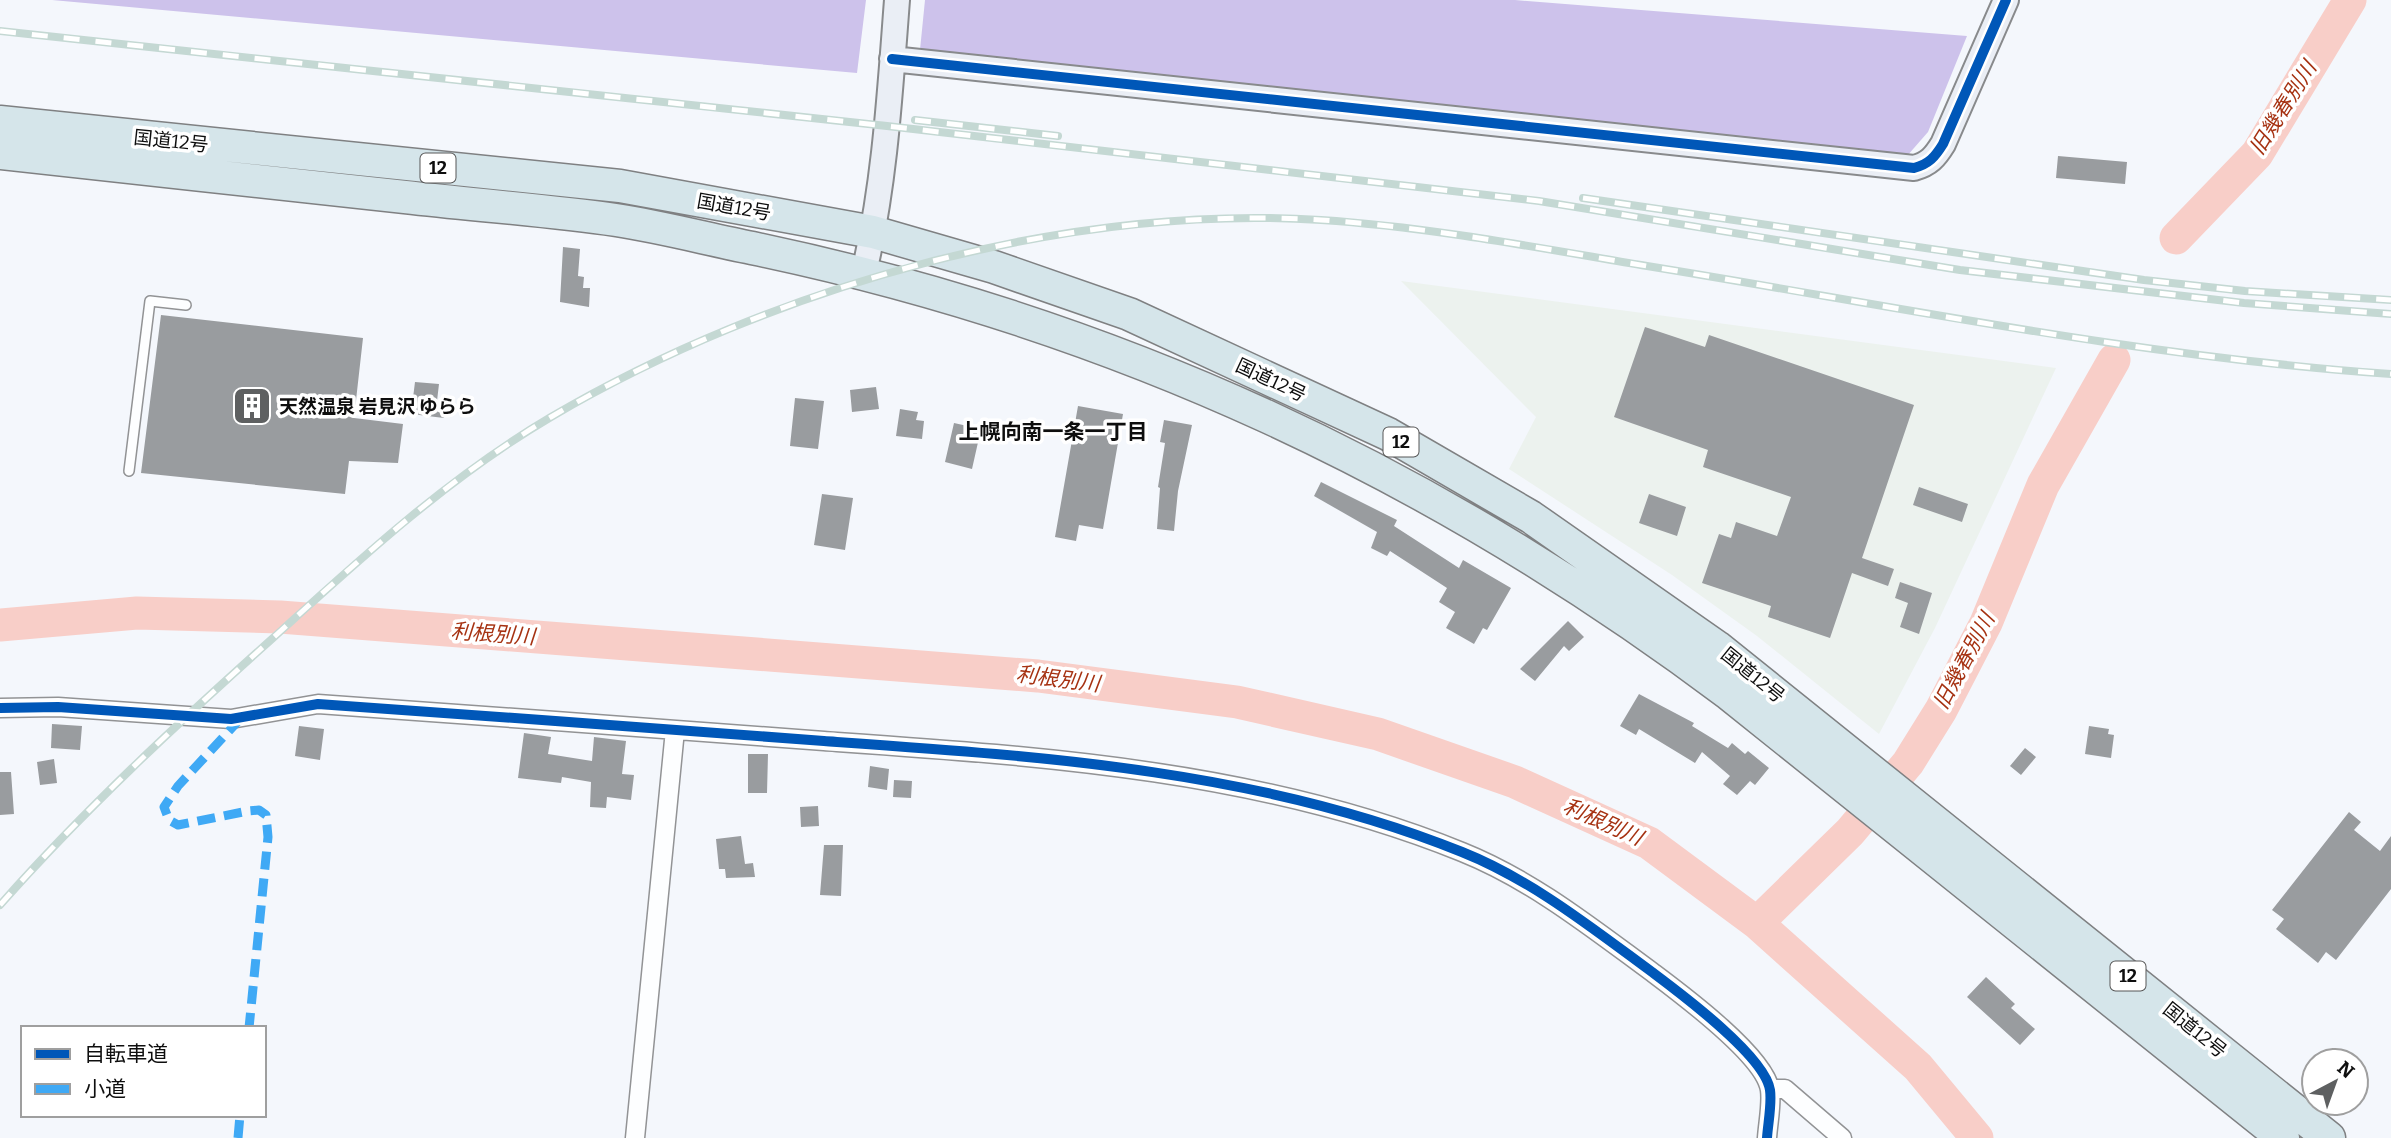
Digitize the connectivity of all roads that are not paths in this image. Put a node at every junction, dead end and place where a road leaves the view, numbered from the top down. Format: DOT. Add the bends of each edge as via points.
graph roads {
  1 [pos="897,0"];
  2 [pos="2006,0"];
  3 [pos="892,59"];
  4 [pos="0,122"];
  5 [pos="0,153"];
  6 [pos="873,232"];
  7 [pos="864,272"];
  8 [pos="186,305"];
  9 [pos="129,471"];
  10 [pos="0,708"];
  11 [pos="675,730"];
  12 [pos="1859,779"];
  13 [pos="1916,825"];
  14 [pos="1770,1089"];
  15 [pos="635,1138"];
  16 [pos="1767,1138"];
  17 [pos="1842,1138"];
  18 [pos="2283,1138"];
  19 [pos="2329,1138"];
  1 -- 3 [label="street"];
  2 -- 3 [label="street" via="1943,144 1925,165 1914,168"];
  3 -- 6 [label="street"];
  4 -- 6 [label="highway, 国道12号 / 12" via="620,186"];
  5 -- 7 [label="highway, 国道12号 / 12" via="618,220"];
  6 -- 7 [label="street"];
  6 -- 12 [label="highway, 国道12号 / 12" via="994,267 1129,314 1388,434 1531,517 1634,586 1717,647"];
  7 -- 12 [label="highway, 国道12号 / 12" via="968,301 1093,344 1203,388 1364,463 1524,552"];
  8 -- 9 [label="lane" via="150,301"];
  10 -- 11 [label="street" via="58,707 231,719 318,704"];
  11 -- 14 [label="street" via="1036,756 1284,796 1380,821 1467,854 1554,900 1671,985 1735,1040"];
  11 -- 15 [label="street"];
  12 -- 13 [label="highway, 国道12号 / 12"];
  13 -- 18 [label="highway, 国道12号 / 12"];
  13 -- 19 [label="highway, 国道12号 / 12"];
  14 -- 16 [label="street"];
  14 -- 17 [label="street" via="1785,1089"];
}
